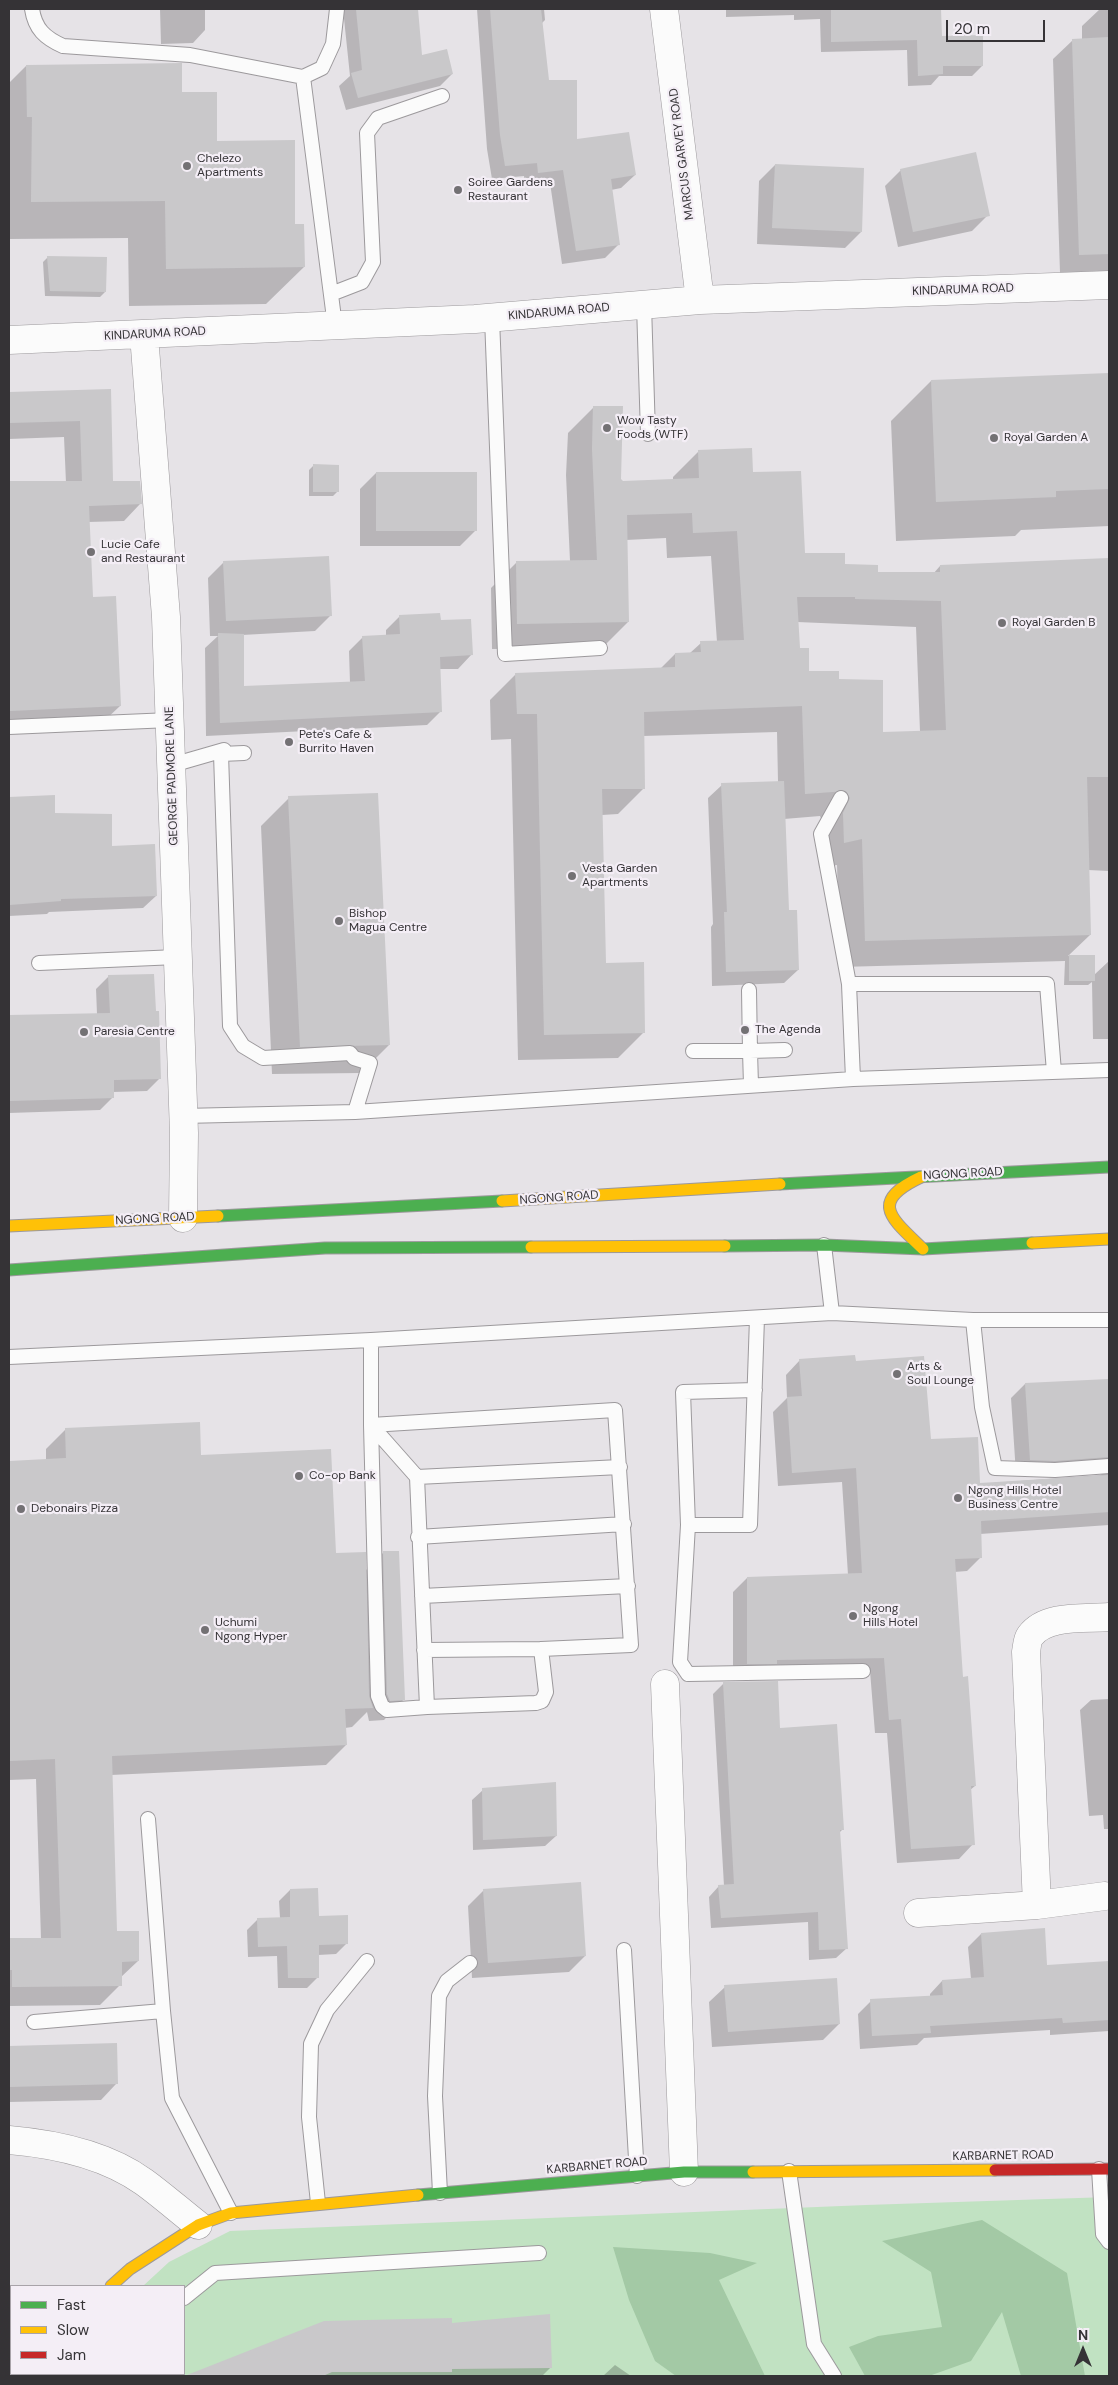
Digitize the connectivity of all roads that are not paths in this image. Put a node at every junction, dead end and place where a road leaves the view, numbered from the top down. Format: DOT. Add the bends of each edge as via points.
graph roads {
  1 [pos="32,9"];
  2 [pos="337,9"];
  3 [pos="664,9"];
  4 [pos="303,77"];
  5 [pos="442,96"];
  6 [pos="1109,285"];
  7 [pos="331,294"];
  8 [pos="700,300"];
  9 [pos="644,305"];
  10 [pos="492,318"];
  11 [pos="335,326"];
  12 [pos="144,334"];
  13 [pos="9,340"];
  14 [pos="648,434"];
  15 [pos="600,648"];
  16 [pos="170,720"];
  17 [pos="9,727"];
  18 [pos="244,753"];
  19 [pos="221,754"];
  20 [pos="172,765"];
  21 [pos="841,798"];
  22 [pos="177,957"];
  23 [pos="39,963"];
  24 [pos="849,984"];
  25 [pos="749,990"];
  26 [pos="693,1050"];
  27 [pos="750,1050"];
  28 [pos="785,1050"];
  29 [pos="1109,1070"];
  30 [pos="1054,1072"];
  31 [pos="853,1079"];
  32 [pos="751,1085"];
  33 [pos="355,1112"];
  34 [pos="183,1116"];
  35 [pos="1109,1167"];
  36 [pos="922,1176"];
  37 [pos="183,1218"];
  38 [pos="9,1226"];
  39 [pos="1109,1239"];
  40 [pos="824,1245"];
  41 [pos="923,1249"];
  42 [pos="9,1270"];
  43 [pos="832,1313"];
  44 [pos="757,1318"];
  45 [pos="972,1320"];
  46 [pos="1109,1320"];
  47 [pos="371,1340"];
  48 [pos="9,1356"];
  49 [pos="755,1390"];
  50 [pos="371,1425"];
  51 [pos="1109,1466"];
  52 [pos="620,1467"];
  53 [pos="417,1477"];
  54 [pos="624,1524"];
  55 [pos="688,1525"];
  56 [pos="418,1537"];
  57 [pos="628,1586"];
  58 [pos="422,1596"];
  59 [pos="1109,1617"];
  60 [pos="541,1648"];
  61 [pos="424,1650"];
  62 [pos="863,1671"];
  63 [pos="665,1684"];
  64 [pos="426,1707"];
  65 [pos="148,1819"];
  66 [pos="1105,1896"];
  67 [pos="1037,1905"];
  68 [pos="918,1913"];
  69 [pos="624,1950"];
  70 [pos="367,1961"];
  71 [pos="470,1963"];
  72 [pos="163,2011"];
  73 [pos="34,2022"];
  74 [pos="9,2140"];
  75 [pos="1104,2169"];
  76 [pos="788,2171"];
  77 [pos="684,2172"];
  78 [pos="637,2176"];
  79 [pos="440,2193"];
  80 [pos="318,2203"];
  81 [pos="231,2213"];
  82 [pos="198,2225"];
  83 [pos="1109,2242"];
  84 [pos="539,2253"];
  85 [pos="112,2285"];
  86 [pos="185,2297"];
  87 [pos="834,2376"];
  1 -- 4 [label="lane" via="34,20 45,38 63,46 190,55"];
  2 -- 4 [label="lane" via="334,44 322,68"];
  3 -- 8 [label="street, MARCUS GARVEY ROAD"];
  4 -- 7 [label="lane"];
  5 -- 7 [label="lane" via="378,118 367,133 373,262 362,282"];
  6 -- 8 [label="street, KINDARUMA ROAD"];
  7 -- 11 [label="lane"];
  8 -- 9 [label="street, KINDARUMA ROAD"];
  9 -- 10 [label="street, KINDARUMA ROAD"];
  9 -- 14 [label="lane"];
  10 -- 11 [label="street, KINDARUMA ROAD"];
  10 -- 15 [label="lane" via="505,654"];
  11 -- 12 [label="street, KINDARUMA ROAD"];
  12 -- 13 [label="street, KINDARUMA ROAD"];
  12 -- 16 [label="street, GEORGE PADMORE LANE" via="166,617"];
  16 -- 17 [label="lane"];
  16 -- 20 [label="street, GEORGE PADMORE LANE"];
  18 -- 19 [label="lane"];
  19 -- 20 [label="lane" via="224,750"];
  19 -- 33 [label="lane" via="230,1026 242,1046 263,1058 350,1053 354,1058 370,1063"];
  20 -- 22 [label="street, GEORGE PADMORE LANE"];
  21 -- 24 [label="lane" via="821,834"];
  22 -- 23 [label="lane"];
  22 -- 34 [label="street, GEORGE PADMORE LANE"];
  24 -- 30 [label="lane" via="1047,984"];
  24 -- 31 [label="lane"];
  25 -- 27 [label="lane"];
  26 -- 27 [label="lane"];
  27 -- 28 [label="lane"];
  27 -- 32 [label="lane"];
  29 -- 30 [label="lane"];
  30 -- 31 [label="lane"];
  31 -- 32 [label="lane"];
  32 -- 33 [label="lane"];
  33 -- 34 [label="lane"];
  34 -- 37 [label="street, GEORGE PADMORE LANE"];
  35 -- 36 [label="main road, NGONG ROAD"];
  36 -- 37 [label="main road, NGONG ROAD"];
  36 -- 41 [label="main road" via="900,1185 893,1192 888,1207 890,1216"];
  37 -- 38 [label="main road, NGONG ROAD"];
  39 -- 41 [label="main road"];
  40 -- 41 [label="main road"];
  40 -- 42 [label="main road" via="325,1248"];
  40 -- 43 [label="lane"];
  43 -- 44 [label="lane"];
  43 -- 45 [label="lane"];
  44 -- 47 [label="lane"];
  44 -- 49 [label="lane"];
  45 -- 46 [label="lane"];
  45 -- 51 [label="lane" via="982,1407 995,1468 1055,1470"];
  47 -- 48 [label="lane"];
  47 -- 50 [label="lane"];
  49 -- 55 [label="lane" via="750,1525"];
  49 -- 55 [label="lane" via="683,1392"];
  50 -- 52 [label="lane" via="615,1410"];
  50 -- 53 [label="lane"];
  50 -- 64 [label="lane" via="378,1696 387,1710"];
  52 -- 53 [label="lane"];
  52 -- 54 [label="lane"];
  53 -- 56 [label="lane"];
  54 -- 56 [label="lane"];
  54 -- 57 [label="lane"];
  55 -- 62 [label="lane" via="680,1662 688,1674"];
  56 -- 58 [label="lane"];
  57 -- 58 [label="lane"];
  57 -- 60 [label="lane" via="631,1645"];
  58 -- 61 [label="lane"];
  59 -- 67 [label="street" via="1056,1621 1042,1626 1029,1637 1026,1652"];
  60 -- 61 [label="lane"];
  60 -- 64 [label="lane" via="546,1692 542,1701"];
  61 -- 64 [label="lane"];
  63 -- 77 [label="street"];
  65 -- 72 [label="lane"];
  66 -- 67 [label="street"];
  67 -- 68 [label="street"];
  69 -- 78 [label="lane"];
  70 -- 80 [label="lane" via="327,2010 311,2044 309,2117"];
  71 -- 79 [label="lane" via="447,1981 439,1996 435,2096"];
  72 -- 73 [label="lane"];
  72 -- 81 [label="lane" via="172,2098"];
  74 -- 82 [label="street" via="67,2148 102,2159 142,2181"];
  75 -- 76 [label="main road, KARBARNET ROAD"];
  75 -- 83 [label="lane" via="1103,2234"];
  76 -- 77 [label="main road, KARBARNET ROAD"];
  76 -- 87 [label="lane" via="814,2344"];
  77 -- 78 [label="main road, KARBARNET ROAD"];
  78 -- 79 [label="main road, KARBARNET ROAD"];
  79 -- 80 [label="main road, KARBARNET ROAD"];
  80 -- 81 [label="main road, KARBARNET ROAD"];
  81 -- 82 [label="main road, KARBARNET ROAD"];
  82 -- 85 [label="main road, KARBARNET ROAD" via="130,2269"];
  84 -- 86 [label="lane" via="215,2273"];
}
